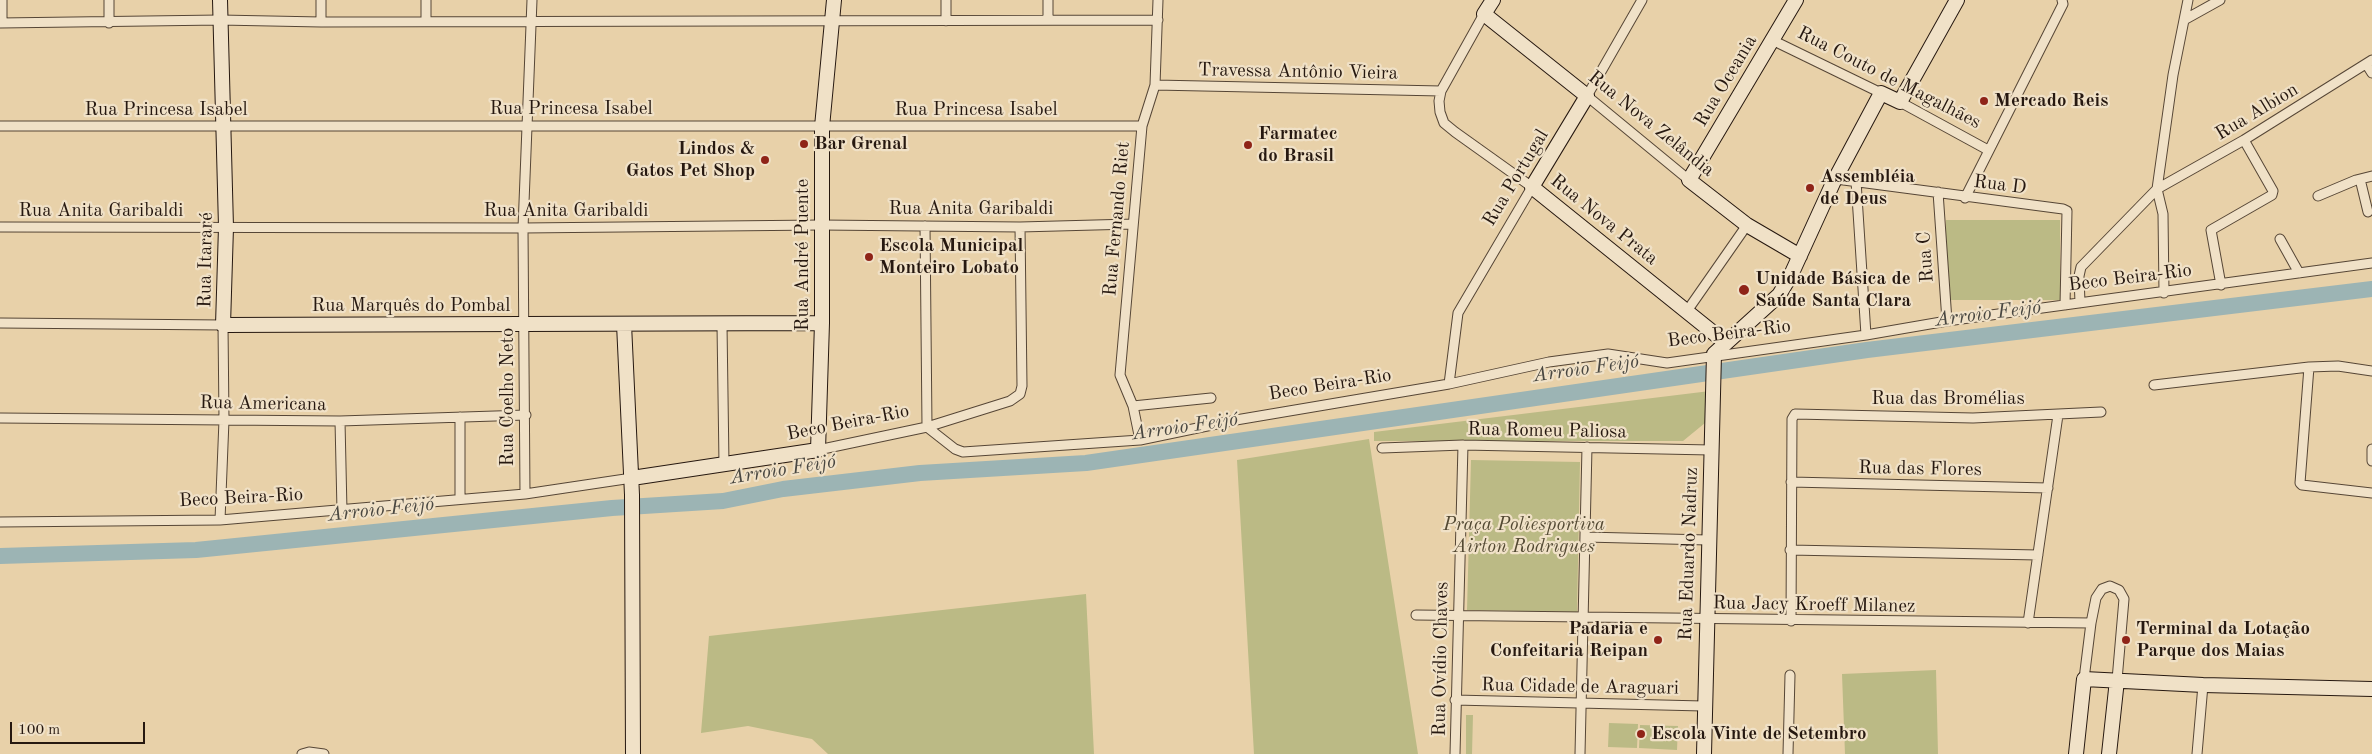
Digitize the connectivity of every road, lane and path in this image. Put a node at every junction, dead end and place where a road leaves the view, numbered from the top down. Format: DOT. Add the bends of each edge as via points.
graph roads {
  1 [pos="2,0"];
  2 [pos="109,0"];
  3 [pos="220,0"];
  4 [pos="321,0"];
  5 [pos="426,0"];
  6 [pos="532,0"];
  7 [pos="834,0"];
  8 [pos="946,0"];
  9 [pos="1048,0"];
  10 [pos="1158,0"];
  11 [pos="1493,0"];
  12 [pos="1642,0"];
  13 [pos="1796,0"];
  14 [pos="1958,0"];
  15 [pos="2188,0"];
  16 [pos="2220,0"];
  17 [pos="2063,1"];
  18 [pos="1484,14"];
  19 [pos="833,19"];
  20 [pos="220,20"];
  21 [pos="946,20"];
  22 [pos="1048,20"];
  23 [pos="1158,20"];
  24 [pos="2184,20"];
  25 [pos="426,21"];
  26 [pos="531,21"];
  27 [pos="321,22"];
  28 [pos="1,23"];
  29 [pos="109,23"];
  30 [pos="1772,40"];
  31 [pos="2370,62"];
  32 [pos="2372,74"];
  33 [pos="1155,85"];
  34 [pos="1441,91"];
  35 [pos="1881,93"];
  36 [pos="1587,96"];
  37 [pos="1900,102"];
  38 [pos="526,125"];
  39 [pos="0,126"];
  40 [pos="1142,126"];
  41 [pos="225,127"];
  42 [pos="822,127"];
  43 [pos="2244,140"];
  44 [pos="1988,150"];
  45 [pos="2372,176"];
  46 [pos="1836,179"];
  47 [pos="2360,179"];
  48 [pos="1689,180"];
  49 [pos="1856,181"];
  50 [pos="1532,188"];
  51 [pos="2157,189"];
  52 [pos="1938,192"];
  53 [pos="2318,196"];
  54 [pos="1965,198"];
  55 [pos="2368,212"];
  56 [pos="1132,224"];
  57 [pos="821,225"];
  58 [pos="1747,225"];
  59 [pos="925,226"];
  60 [pos="0,227"];
  61 [pos="226,227"];
  62 [pos="1020,227"];
  63 [pos="523,228"];
  64 [pos="2280,239"];
  65 [pos="1800,256"];
  66 [pos="2372,263"];
  67 [pos="2299,273"];
  68 [pos="2221,285"];
  69 [pos="2164,293"];
  70 [pos="2080,303"];
  71 [pos="2066,305"];
  72 [pos="1687,311"];
  73 [pos="1947,320"];
  74 [pos="0,323"];
  75 [pos="524,324"];
  76 [pos="624,324"];
  77 [pos="822,324"];
  78 [pos="223,325"];
  79 [pos="722,325"];
  80 [pos="1866,336"];
  81 [pos="1726,343"];
  82 [pos="1714,358"];
  83 [pos="2309,367"];
  84 [pos="2372,371"];
  85 [pos="1449,384"];
  86 [pos="2154,385"];
  87 [pos="1211,398"];
  88 [pos="1133,406"];
  89 [pos="2101,412"];
  90 [pos="526,415"];
  91 [pos="2058,415"];
  92 [pos="460,417"];
  93 [pos="0,418"];
  94 [pos="224,420"];
  95 [pos="340,421"];
  96 [pos="927,426"];
  97 [pos="1140,440"];
  98 [pos="1463,445"];
  99 [pos="1587,447"];
  100 [pos="1382,448"];
  101 [pos="2372,449"];
  102 [pos="818,450"];
  103 [pos="1711,450"];
  104 [pos="2372,461"];
  105 [pos="724,464"];
  106 [pos="632,478"];
  107 [pos="1791,482"];
  108 [pos="2048,488"];
  109 [pos="2372,493"];
  110 [pos="525,494"];
  111 [pos="460,499"];
  112 [pos="342,511"];
  113 [pos="220,520"];
  114 [pos="0,522"];
  115 [pos="1584,537"];
  116 [pos="1708,540"];
  117 [pos="1790,550"];
  118 [pos="2038,554"];
  119 [pos="1416,615"];
  120 [pos="1457,615"];
  121 [pos="1584,618"];
  122 [pos="1706,620"];
  123 [pos="1791,621"];
  124 [pos="2028,623"];
  125 [pos="2091,623"];
  126 [pos="1790,675"];
  127 [pos="2084,678"];
  128 [pos="2118,680"];
  129 [pos="2202,685"];
  130 [pos="2372,689"];
  131 [pos="1455,700"];
  132 [pos="1581,704"];
  133 [pos="1704,706"];
  134 [pos="302,754"];
  135 [pos="324,754"];
  136 [pos="633,754"];
  137 [pos="1455,754"];
  138 [pos="1580,754"];
  139 [pos="1704,754"];
  140 [pos="1788,754"];
  141 [pos="2076,754"];
  142 [pos="2109,754"];
  143 [pos="2196,754"];
  1 -- 28 [label="street"];
  2 -- 29 [label="street"];
  3 -- 20 [label="street, Rua Itararé"];
  4 -- 27 [label="street"];
  5 -- 25 [label="street"];
  6 -- 26 [label="street, Rua Coelho Neto"];
  7 -- 19 [label="street, Rua André Puente"];
  8 -- 21 [label="street"];
  9 -- 22 [label="street"];
  10 -- 23 [label="street, Rua Fernando Riet"];
  11 -- 18 [label="street"];
  12 -- 36 [label="street, Rua Portugal"];
  13 -- 30 [label="street, Rua Oceania"];
  14 -- 37 [label="street"];
  15 -- 24 [label="street"];
  16 -- 24 [label="street"];
  17 -- 44 [label="street, Rua Couto de Magalhães"];
  18 -- 34 [label="street"];
  18 -- 36 [label="street, Rua Nova Zelândia"];
  19 -- 21 [label="street"];
  19 -- 26 [label="street"];
  19 -- 42 [label="street, Rua André Puente"];
  20 -- 27 [label="street"];
  20 -- 29 [label="street"];
  20 -- 41 [label="street, Rua Itararé"];
  21 -- 22 [label="street"];
  22 -- 23 [label="street"];
  23 -- 33 [label="street, Rua Fernando Riet"];
  24 -- 51 [label="street"];
  25 -- 26 [label="street"];
  25 -- 27 [label="street"];
  26 -- 38 [label="street, Rua Coelho Neto"];
  28 -- 29 [label="street"];
  30 -- 35 [label="street, Rua Couto de Magalhães"];
  30 -- 48 [label="street, Rua Oceania"];
  31 -- 32 [label="street"];
  31 -- 43 [label="street, Rua Albion"];
  33 -- 34 [label="street, Travessa Antônio Vieira"];
  33 -- 40 [label="street, Rua Fernando Riet"];
  34 -- 50 [label="street, Rua Nova Prata" via="1440,112 1444,123"];
  35 -- 37 [label="street, Rua Couto de Magalhães"];
  35 -- 46 [label="street"];
  36 -- 48 [label="street, Rua Nova Zelândia"];
  36 -- 50 [label="street, Rua Portugal"];
  37 -- 44 [label="street, Rua Couto de Magalhães"];
  38 -- 41 [label="street, Rua Princesa Isabel"];
  38 -- 42 [label="street, Rua Princesa Isabel"];
  38 -- 63 [label="street, Rua Coelho Neto"];
  39 -- 41 [label="street, Rua Princesa Isabel"];
  40 -- 42 [label="street, Rua Princesa Isabel"];
  40 -- 56 [label="street, Rua Fernando Riet"];
  41 -- 61 [label="street, Rua Itararé"];
  42 -- 57 [label="street, Rua André Puente"];
  43 -- 51 [label="street, Rua Albion"];
  43 -- 68 [label="street" via="2273,192 2211,230"];
  44 -- 54 [label="street, Rua Couto de Magalhães"];
  45 -- 47 [label="street"];
  46 -- 49 [label="street, Rua D"];
  46 -- 65 [label="street"];
  47 -- 53 [label="street"];
  47 -- 55 [label="street"];
  48 -- 58 [label="street, Rua Nova Zelândia"];
  49 -- 52 [label="street, Rua D"];
  49 -- 80 [label="street"];
  50 -- 72 [label="street, Rua Nova Prata"];
  50 -- 85 [label="street, Rua Portugal" via="1458,313"];
  51 -- 69 [label="street" via="2163,214"];
  51 -- 70 [label="street, Rua Albion" via="2081,267"];
  52 -- 54 [label="street, Rua D"];
  52 -- 73 [label="street, Rua C"];
  54 -- 71 [label="street, Rua D" via="2067,211"];
  56 -- 62 [label="street, Rua Anita Garibaldi"];
  56 -- 88 [label="street, Rua Fernando Riet" via="1120,375"];
  57 -- 59 [label="street, Rua Anita Garibaldi"];
  57 -- 63 [label="street, Rua Anita Garibaldi"];
  57 -- 77 [label="street, Rua André Puente"];
  58 -- 65 [label="street, Rua Nova Zelândia"];
  58 -- 72 [label="street"];
  59 -- 62 [label="street, Rua Anita Garibaldi"];
  59 -- 96 [label="street"];
  60 -- 61 [label="street, Rua Anita Garibaldi"];
  61 -- 63 [label="street, Rua Anita Garibaldi"];
  61 -- 78 [label="street, Rua Itararé"];
  62 -- 96 [label="street" via="1020,394 1010,401"];
  63 -- 75 [label="street, Rua Coelho Neto"];
  64 -- 67 [label="street"];
  65 -- 81 [label="street" via="1780,295"];
  66 -- 67 [label="street, Beco Beira-Rio"];
  67 -- 68 [label="street, Beco Beira-Rio"];
  68 -- 69 [label="street, Beco Beira-Rio"];
  69 -- 70 [label="street, Beco Beira-Rio"];
  70 -- 71 [label="street, Beco Beira-Rio"];
  71 -- 73 [label="street, Beco Beira-Rio"];
  72 -- 81 [label="street, Rua Nova Prata"];
  73 -- 80 [label="street, Beco Beira-Rio"];
  74 -- 78 [label="street, Rua Marquês do Pombal"];
  75 -- 76 [label="street, Rua Marquês do Pombal"];
  75 -- 78 [label="street, Rua Marquês do Pombal"];
  75 -- 90 [label="street, Rua Coelho Neto"];
  76 -- 79 [label="street, Rua Marquês do Pombal"];
  76 -- 106 [label="street"];
  77 -- 79 [label="street, Rua Marquês do Pombal"];
  77 -- 102 [label="street, Rua André Puente"];
  78 -- 94 [label="street, Rua Itararé"];
  79 -- 105 [label="street"];
  80 -- 82 [label="street, Beco Beira-Rio"];
  81 -- 82 [label="street"];
  82 -- 85 [label="street, Beco Beira-Rio" via="1666,363 1608,354 1549,362"];
  82 -- 103 [label="street, Rua Eduardo Nadruz"];
  83 -- 84 [label="street" via="2338,366"];
  83 -- 86 [label="street"];
  83 -- 109 [label="street" via="2300,483"];
  85 -- 97 [label="street, Beco Beira-Rio" via="1236,420"];
  87 -- 88 [label="street"];
  88 -- 97 [label="street, Rua Fernando Riet"];
  89 -- 91 [label="street, Rua das Bromélias"];
  90 -- 92 [label="street, Rua Americana"];
  90 -- 110 [label="street, Rua Coelho Neto"];
  91 -- 107 [label="street, Rua das Bromélias" via="1973,418 1794,414"];
  91 -- 108 [label="street"];
  92 -- 95 [label="street, Rua Americana"];
  92 -- 111 [label="street"];
  93 -- 94 [label="street, Rua Americana"];
  94 -- 95 [label="street, Rua Americana"];
  94 -- 113 [label="street, Rua Itararé"];
  95 -- 112 [label="street"];
  96 -- 97 [label="street, Beco Beira-Rio" via="963,452"];
  96 -- 102 [label="street, Beco Beira-Rio"];
  98 -- 99 [label="street, Rua Romeu Paliosa"];
  98 -- 100 [label="street, Rua Romeu Paliosa"];
  98 -- 120 [label="street, Rua Ovídio Chaves"];
  99 -- 103 [label="street, Rua Romeu Paliosa"];
  99 -- 115 [label="street"];
  101 -- 104 [label="street"];
  102 -- 105 [label="street, Beco Beira-Rio"];
  103 -- 116 [label="street, Rua Eduardo Nadruz"];
  105 -- 106 [label="street, Beco Beira-Rio"];
  106 -- 110 [label="street, Beco Beira-Rio"];
  106 -- 136 [label="street"];
  107 -- 108 [label="street, Rua das Flores"];
  107 -- 117 [label="street"];
  108 -- 118 [label="street"];
  110 -- 111 [label="street, Beco Beira-Rio"];
  111 -- 112 [label="street, Beco Beira-Rio"];
  112 -- 113 [label="street, Beco Beira-Rio"];
  113 -- 114 [label="street, Beco Beira-Rio"];
  115 -- 116 [label="street"];
  115 -- 121 [label="street"];
  116 -- 122 [label="street, Rua Eduardo Nadruz"];
  117 -- 118 [label="street"];
  117 -- 123 [label="street"];
  118 -- 124 [label="street"];
  119 -- 120 [label="street, Rua Jacy Kroeff Milanez"];
  120 -- 121 [label="street, Rua Jacy Kroeff Milanez"];
  120 -- 131 [label="street, Rua Ovídio Chaves"];
  121 -- 122 [label="street, Rua Jacy Kroeff Milanez"];
  121 -- 132 [label="street"];
  122 -- 123 [label="street, Rua Jacy Kroeff Milanez"];
  122 -- 133 [label="street, Rua Eduardo Nadruz"];
  123 -- 124 [label="street, Rua Jacy Kroeff Milanez"];
  124 -- 125 [label="street, Rua Jacy Kroeff Milanez"];
  125 -- 127 [label="street"];
  125 -- 128 [label="street" via="2096,598 2102,588 2110,586 2118,590 2124,599"];
  126 -- 140 [label="street"];
  127 -- 128 [label="street"];
  127 -- 141 [label="street"];
  128 -- 129 [label="street"];
  128 -- 142 [label="street"];
  129 -- 130 [label="street"];
  129 -- 143 [label="street"];
  131 -- 132 [label="street, Rua Cidade de Araguari"];
  131 -- 137 [label="street, Rua Ovídio Chaves"];
  132 -- 133 [label="street, Rua Cidade de Araguari"];
  132 -- 138 [label="street"];
  133 -- 139 [label="street, Rua Eduardo Nadruz"];
  134 -- 135 [label="street"];
}
